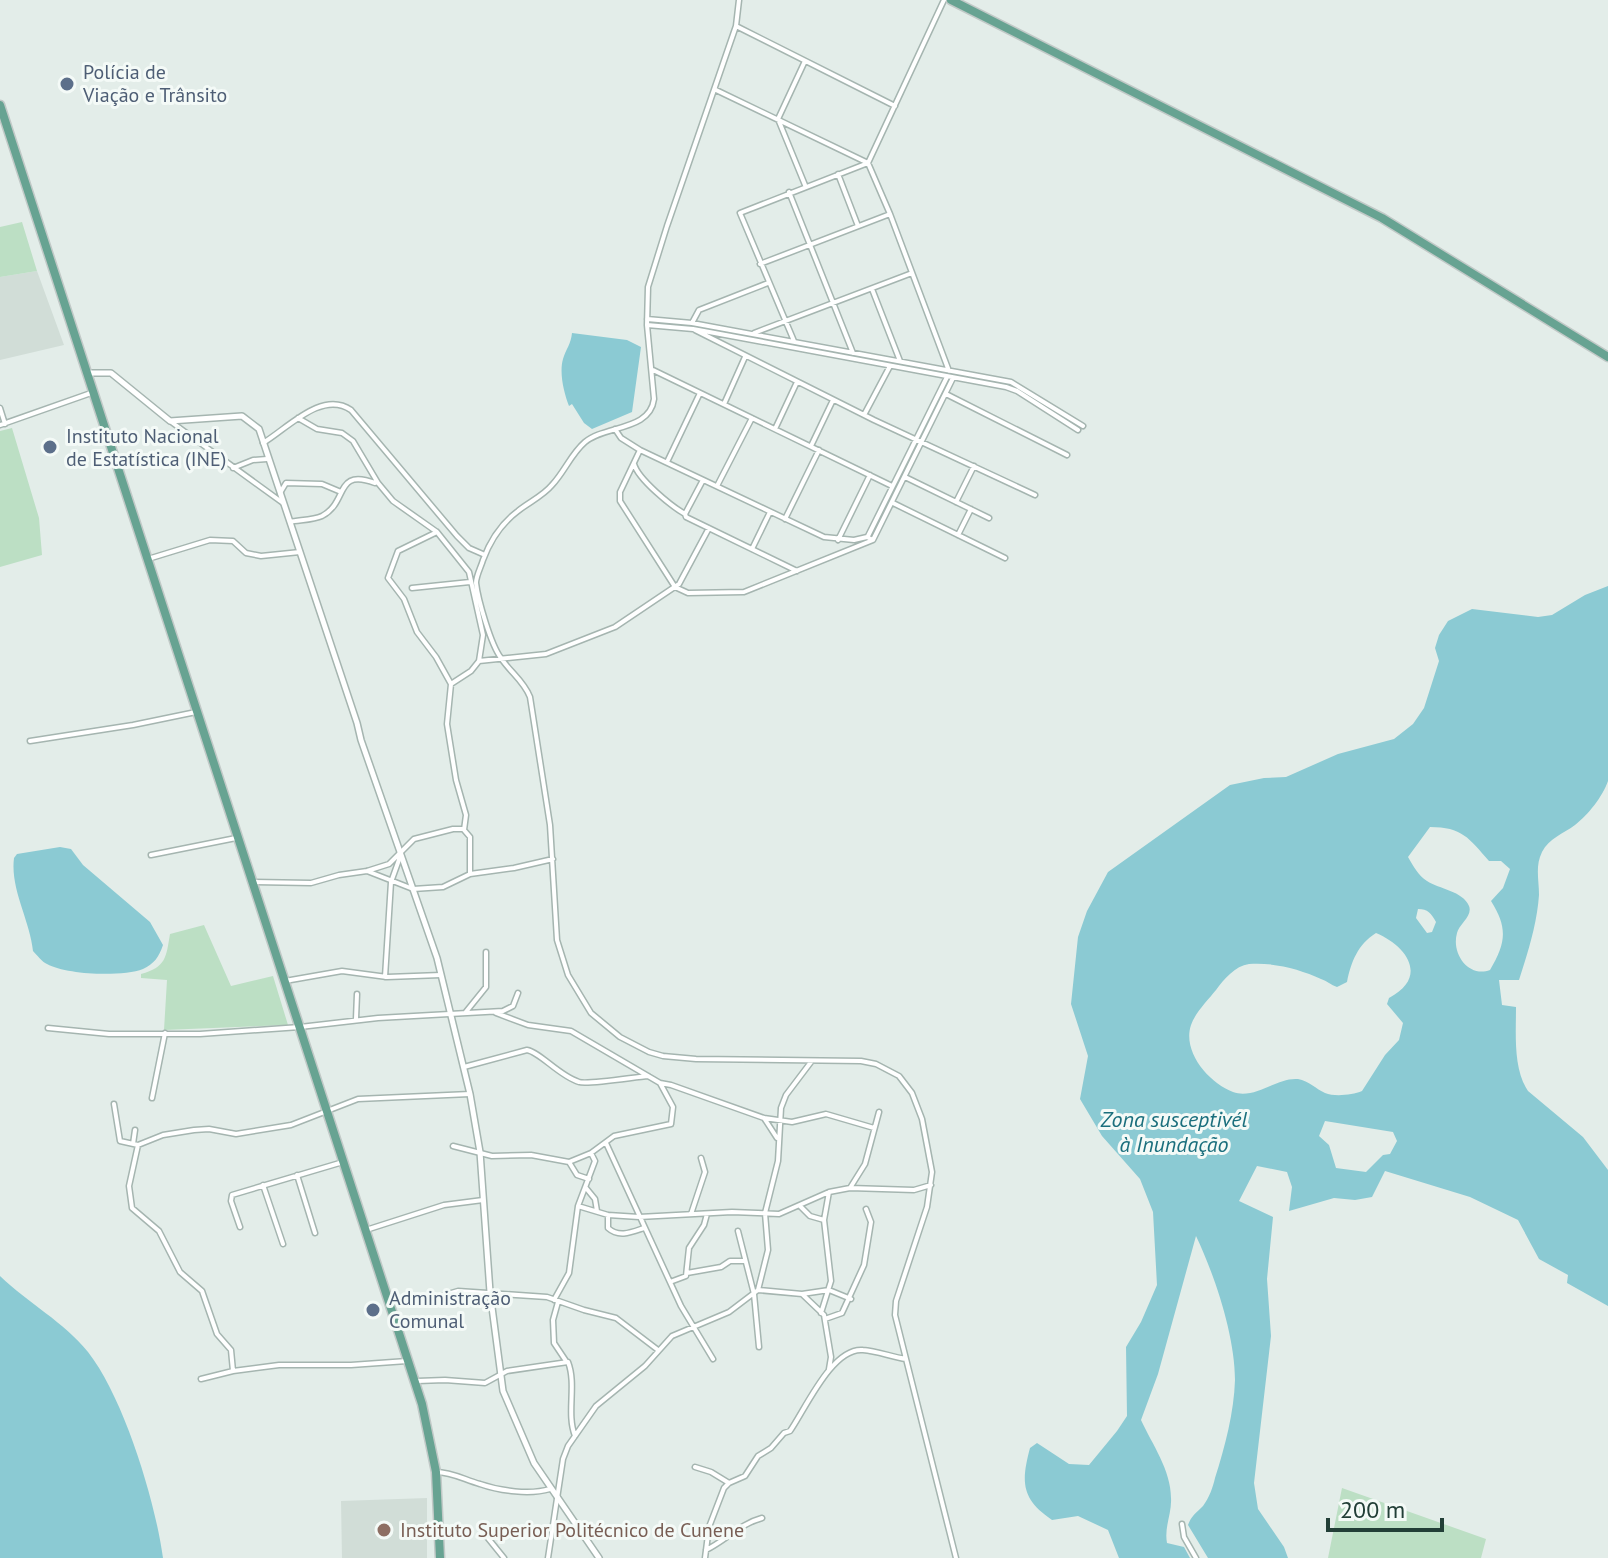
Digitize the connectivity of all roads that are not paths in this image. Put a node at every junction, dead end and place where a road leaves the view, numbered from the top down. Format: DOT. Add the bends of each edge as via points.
graph roads {
  1 [pos="739,0"];
  2 [pos="944,0"];
  3 [pos="951,0"];
  4 [pos="736,26"];
  5 [pos="805,61"];
  6 [pos="716,90"];
  7 [pos="0,105"];
  8 [pos="895,106"];
  9 [pos="778,119"];
  10 [pos="868,163"];
  11 [pos="838,174"];
  12 [pos="805,185"];
  13 [pos="789,192"];
  14 [pos="890,214"];
  15 [pos="858,226"];
  16 [pos="811,244"];
  17 [pos="760,264"];
  18 [pos="912,273"];
  19 [pos="768,283"];
  20 [pos="872,289"];
  21 [pos="835,303"];
  22 [pos="647,322"];
  23 [pos="784,323"];
  24 [pos="693,326"];
  25 [pos="751,334"];
  26 [pos="794,341"];
  27 [pos="853,353"];
  28 [pos="745,357"];
  29 [pos="1608,357"];
  30 [pos="900,361"];
  31 [pos="890,366"];
  32 [pos="653,369"];
  33 [pos="949,371"];
  34 [pos="87,373"];
  35 [pos="947,377"];
  36 [pos="953,378"];
  37 [pos="797,382"];
  38 [pos="94,392"];
  39 [pos="700,393"];
  40 [pos="946,394"];
  41 [pos="833,400"];
  42 [pos="724,404"];
  43 [pos="0,408"];
  44 [pos="864,415"];
  45 [pos="298,418"];
  46 [pos="752,418"];
  47 [pos="170,421"];
  48 [pos="2,424"];
  49 [pos="615,429"];
  50 [pos="775,429"];
  51 [pos="916,438"];
  52 [pos="923,442"];
  53 [pos="263,443"];
  54 [pos="811,446"];
  55 [pos="640,450"];
  56 [pos="819,450"];
  57 [pos="1067,455"];
  58 [pos="267,459"];
  59 [pos="667,462"];
  60 [pos="634,464"];
  61 [pos="974,466"];
  62 [pos="233,468"];
  63 [pos="870,475"];
  64 [pos="905,477"];
  65 [pos="703,479"];
  66 [pos="378,483"];
  67 [pos="717,486"];
  68 [pos="892,486"];
  69 [pos="341,492"];
  70 [pos="280,493"];
  71 [pos="1035,495"];
  72 [pos="956,502"];
  73 [pos="283,503"];
  74 [pos="892,503"];
  75 [pos="971,509"];
  76 [pos="770,512"];
  77 [pos="685,514"];
  78 [pos="989,518"];
  79 [pos="785,519"];
  80 [pos="290,522"];
  81 [pos="709,528"];
  82 [pos="437,532"];
  83 [pos="958,535"];
  84 [pos="869,539"];
  85 [pos="838,540"];
  86 [pos="752,549"];
  87 [pos="300,552"];
  88 [pos="485,555"];
  89 [pos="1005,558"];
  90 [pos="148,559"];
  91 [pos="797,571"];
  92 [pos="473,582"];
  93 [pos="675,587"];
  94 [pos="412,588"];
  95 [pos="479,661"];
  96 [pos="502,661"];
  97 [pos="451,684"];
  98 [pos="198,711"];
  99 [pos="30,741"];
  100 [pos="464,830"];
  101 [pos="239,837"];
  102 [pos="401,854"];
  103 [pos="151,855"];
  104 [pos="553,859"];
  105 [pos="367,871"];
  106 [pos="470,874"];
  107 [pos="253,882"];
  108 [pos="391,882"];
  109 [pos="413,889"];
  110 [pos="486,952"];
  111 [pos="442,975"];
  112 [pos="385,977"];
  113 [pos="285,981"];
  114 [pos="518,993"];
  115 [pos="357,994"];
  116 [pos="492,1012"];
  117 [pos="465,1013"];
  118 [pos="452,1015"];
  119 [pos="356,1019"];
  120 [pos="300,1027"];
  121 [pos="48,1028"];
  122 [pos="165,1033"];
  123 [pos="812,1060"];
  124 [pos="464,1067"];
  125 [pos="648,1076"];
  126 [pos="660,1083"];
  127 [pos="470,1094"];
  128 [pos="152,1098"];
  129 [pos="114,1104"];
  130 [pos="328,1112"];
  131 [pos="879,1112"];
  132 [pos="764,1118"];
  133 [pos="779,1122"];
  134 [pos="874,1128"];
  135 [pos="135,1130"];
  136 [pos="778,1140"];
  137 [pos="605,1143"];
  138 [pos="135,1144"];
  139 [pos="453,1146"];
  140 [pos="480,1152"];
  141 [pos="591,1153"];
  142 [pos="701,1158"];
  143 [pos="344,1161"];
  144 [pos="569,1162"];
  145 [pos="297,1175"];
  146 [pos="589,1179"];
  147 [pos="263,1185"];
  148 [pos="931,1185"];
  149 [pos="586,1188"];
  150 [pos="850,1188"];
  151 [pos="829,1192"];
  152 [pos="483,1200"];
  153 [pos="578,1206"];
  154 [pos="800,1206"];
  155 [pos="866,1209"];
  156 [pos="597,1211"];
  157 [pos="765,1213"];
  158 [pos="691,1214"];
  159 [pos="707,1214"];
  160 [pos="608,1215"];
  161 [pos="639,1217"];
  162 [pos="824,1220"];
  163 [pos="240,1227"];
  164 [pos="644,1228"];
  165 [pos="366,1230"];
  166 [pos="738,1231"];
  167 [pos="315,1233"];
  168 [pos="283,1244"];
  169 [pos="744,1261"];
  170 [pos="687,1273"];
  171 [pos="670,1282"];
  172 [pos="829,1290"];
  173 [pos="490,1292"];
  174 [pos="756,1292"];
  175 [pos="802,1294"];
  176 [pos="851,1299"];
  177 [pos="388,1301"];
  178 [pos="556,1301"];
  179 [pos="821,1313"];
  180 [pos="825,1319"];
  181 [pos="694,1327"];
  182 [pos="759,1347"];
  183 [pos="658,1350"];
  184 [pos="713,1359"];
  185 [pos="906,1359"];
  186 [pos="407,1361"];
  187 [pos="566,1361"];
  188 [pos="829,1370"];
  189 [pos="233,1371"];
  190 [pos="499,1377"];
  191 [pos="201,1379"];
  192 [pos="414,1381"];
  193 [pos="576,1436"];
  194 [pos="695,1467"];
  195 [pos="436,1472"];
  196 [pos="729,1483"];
  197 [pos="550,1489"];
  198 [pos="556,1497"];
  199 [pos="762,1518"];
  200 [pos="1182,1524"];
  201 [pos="483,1532"];
  202 [pos="705,1551"];
  203 [pos="440,1558"];
  204 [pos="504,1558"];
  205 [pos="548,1558"];
  206 [pos="599,1558"];
  207 [pos="705,1558"];
  208 [pos="956,1558"];
  209 [pos="1196,1558"];
  1 -- 4 [label="street"];
  2 -- 8 [label="street"];
  3 -- 29 [label="main road" via="1382,218"];
  4 -- 5 [label="street"];
  4 -- 6 [label="street"];
  5 -- 8 [label="street"];
  5 -- 9 [label="street"];
  6 -- 9 [label="street"];
  6 -- 22 [label="street" via="648,287"];
  7 -- 34 [label="main road"];
  8 -- 10 [label="street"];
  9 -- 10 [label="street"];
  9 -- 12 [label="street"];
  10 -- 11 [label="street"];
  10 -- 14 [label="street"];
  11 -- 12 [label="street"];
  11 -- 15 [label="street"];
  12 -- 13 [label="street"];
  13 -- 16 [label="street"];
  13 -- 17 [label="street" via="740,213"];
  14 -- 15 [label="street"];
  14 -- 18 [label="street"];
  15 -- 16 [label="street"];
  16 -- 17 [label="street"];
  16 -- 21 [label="street"];
  17 -- 19 [label="street"];
  18 -- 20 [label="street"];
  18 -- 33 [label="street"];
  19 -- 23 [label="street"];
  19 -- 24 [label="street" via="699,310"];
  20 -- 21 [label="street"];
  20 -- 30 [label="street"];
  21 -- 23 [label="street"];
  21 -- 27 [label="street"];
  22 -- 24 [label="street"];
  22 -- 32 [label="street"];
  23 -- 25 [label="street"];
  23 -- 26 [label="street"];
  24 -- 25 [label="street"];
  24 -- 28 [label="street"];
  24 -- 31 [label="street"];
  25 -- 26 [label="street"];
  26 -- 27 [label="street"];
  27 -- 30 [label="street"];
  28 -- 37 [label="street"];
  28 -- 42 [label="street"];
  30 -- 33 [label="street"];
  31 -- 35 [label="street"];
  31 -- 44 [label="street"];
  32 -- 39 [label="street"];
  32 -- 49 [label="street" via="652,408"];
  33 -- 36 [label="street" via="1019,385 1080,428 1017,391"];
  34 -- 38 [label="main road"];
  34 -- 47 [label="street" via="111,373"];
  35 -- 36 [label="street"];
  35 -- 51 [label="street"];
  36 -- 40 [label="street"];
  37 -- 41 [label="street"];
  37 -- 50 [label="street"];
  38 -- 48 [label="street"];
  38 -- 90 [label="main road"];
  39 -- 42 [label="street"];
  39 -- 59 [label="street"];
  40 -- 52 [label="street"];
  40 -- 57 [label="street"];
  41 -- 44 [label="street"];
  41 -- 54 [label="street"];
  42 -- 46 [label="street"];
  43 -- 48 [label="street"];
  44 -- 51 [label="street"];
  45 -- 53 [label="street"];
  45 -- 66 [label="street" via="353,441"];
  45 -- 88 [label="street" via="327,404 351,410 457,536"];
  46 -- 50 [label="street"];
  46 -- 67 [label="street"];
  47 -- 53 [label="street" via="242,416 259,429"];
  47 -- 62 [label="street"];
  49 -- 55 [label="street"];
  49 -- 88 [label="street" via="584,442 551,486 498,531"];
  50 -- 54 [label="street"];
  51 -- 52 [label="street"];
  51 -- 68 [label="street"];
  52 -- 61 [label="street"];
  52 -- 64 [label="street"];
  53 -- 58 [label="street"];
  54 -- 56 [label="street"];
  55 -- 59 [label="street"];
  55 -- 60 [label="street"];
  56 -- 63 [label="street"];
  56 -- 79 [label="street"];
  58 -- 62 [label="street"];
  58 -- 70 [label="street"];
  59 -- 65 [label="street"];
  60 -- 77 [label="street" via="637,474 666,503"];
  60 -- 93 [label="street" via="620,501"];
  61 -- 71 [label="street"];
  61 -- 72 [label="street"];
  62 -- 73 [label="street"];
  63 -- 68 [label="street"];
  63 -- 85 [label="street"];
  64 -- 72 [label="street"];
  64 -- 74 [label="street"];
  65 -- 67 [label="street"];
  65 -- 77 [label="street"];
  66 -- 69 [label="street" via="353,478"];
  66 -- 82 [label="street" via="399,507"];
  67 -- 76 [label="street"];
  68 -- 84 [label="street"];
  69 -- 70 [label="street" via="322,484 286,483"];
  69 -- 80 [label="street" via="323,515"];
  70 -- 73 [label="street"];
  72 -- 75 [label="street"];
  73 -- 80 [label="street"];
  74 -- 83 [label="street"];
  74 -- 84 [label="street"];
  75 -- 78 [label="street"];
  75 -- 83 [label="street"];
  76 -- 79 [label="street"];
  76 -- 86 [label="street"];
  77 -- 81 [label="street"];
  79 -- 85 [label="street"];
  80 -- 87 [label="street"];
  81 -- 86 [label="street"];
  81 -- 93 [label="street"];
  82 -- 92 [label="street"];
  82 -- 97 [label="street" via="398,551 388,578"];
  83 -- 89 [label="street"];
  84 -- 85 [label="street"];
  84 -- 91 [label="street"];
  86 -- 91 [label="street"];
  87 -- 90 [label="street" via="261,556 246,553 233,541 210,540"];
  87 -- 102 [label="street"];
  88 -- 92 [label="street"];
  90 -- 98 [label="main road"];
  91 -- 93 [label="street" via="744,592 688,593"];
  92 -- 94 [label="street"];
  92 -- 95 [label="street" via="483,635"];
  92 -- 96 [label="street"];
  93 -- 96 [label="street" via="615,627 546,654"];
  95 -- 96 [label="street"];
  95 -- 97 [label="street"];
  96 -- 104 [label="street" via="530,697"];
  97 -- 100 [label="street" via="447,724 466,815"];
  98 -- 99 [label="street"];
  98 -- 101 [label="main road"];
  100 -- 102 [label="street" via="414,839"];
  100 -- 106 [label="street" via="470,837"];
  101 -- 103 [label="street"];
  101 -- 107 [label="main road"];
  102 -- 105 [label="street"];
  102 -- 108 [label="street"];
  102 -- 109 [label="street"];
  104 -- 106 [label="street"];
  104 -- 123 [label="street" via="559,953 581,998 606,1026 635,1046 663,1056"];
  105 -- 107 [label="street" via="315,883"];
  105 -- 108 [label="street"];
  106 -- 109 [label="street" via="443,887"];
  107 -- 113 [label="main road"];
  108 -- 109 [label="street"];
  108 -- 112 [label="street"];
  109 -- 111 [label="street"];
  110 -- 117 [label="street" via="486,987"];
  111 -- 112 [label="street"];
  111 -- 118 [label="street"];
  112 -- 113 [label="street" via="342,971"];
  113 -- 120 [label="main road"];
  114 -- 116 [label="street" via="508,1010"];
  115 -- 119 [label="street"];
  116 -- 117 [label="street"];
  116 -- 125 [label="street" via="528,1025 571,1031"];
  117 -- 118 [label="street"];
  118 -- 119 [label="street"];
  118 -- 124 [label="street"];
  119 -- 120 [label="street"];
  120 -- 122 [label="street"];
  120 -- 130 [label="main road"];
  121 -- 122 [label="street"];
  122 -- 128 [label="street"];
  123 -- 133 [label="street" via="786,1095"];
  123 -- 148 [label="street" via="876,1064 905,1082 922,1119"];
  124 -- 125 [label="street" via="532,1050 550,1067 583,1083"];
  124 -- 127 [label="street"];
  125 -- 126 [label="street"];
  126 -- 132 [label="street"];
  126 -- 137 [label="street" via="673,1107 671,1124 614,1136"];
  127 -- 130 [label="street" via="374,1097"];
  127 -- 140 [label="street"];
  129 -- 138 [label="street" via="120,1141"];
  130 -- 138 [label="street" via="250,1132 209,1129"];
  130 -- 143 [label="main road"];
  131 -- 134 [label="street"];
  132 -- 133 [label="street"];
  132 -- 136 [label="street"];
  133 -- 134 [label="street" via="826,1114"];
  133 -- 136 [label="street"];
  134 -- 150 [label="street" via="865,1164"];
  135 -- 138 [label="street"];
  136 -- 157 [label="street"];
  137 -- 141 [label="street"];
  137 -- 161 [label="street"];
  138 -- 189 [label="street" via="129,1186 132,1208 159,1231 183,1277 202,1291 217,1334 231,1350"];
  139 -- 140 [label="street"];
  140 -- 144 [label="street"];
  140 -- 152 [label="street"];
  141 -- 144 [label="street"];
  141 -- 146 [label="street" via="595,1161"];
  142 -- 158 [label="street" via="705,1172"];
  143 -- 145 [label="street"];
  143 -- 165 [label="main road"];
  144 -- 146 [label="street" via="577,1175"];
  145 -- 147 [label="street"];
  145 -- 167 [label="street"];
  146 -- 149 [label="street"];
  147 -- 163 [label="street" via="232,1195"];
  147 -- 168 [label="street"];
  148 -- 150 [label="street" via="914,1190"];
  148 -- 185 [label="street" via="896,1301"];
  149 -- 153 [label="street"];
  149 -- 156 [label="street"];
  150 -- 151 [label="street"];
  151 -- 154 [label="street"];
  151 -- 162 [label="street"];
  152 -- 165 [label="street" via="444,1205"];
  152 -- 173 [label="street"];
  153 -- 156 [label="street"];
  153 -- 178 [label="street" via="570,1268"];
  154 -- 157 [label="street"];
  154 -- 162 [label="street"];
  155 -- 176 [label="street" via="871,1222 866,1257"];
  156 -- 160 [label="street"];
  157 -- 159 [label="street"];
  157 -- 174 [label="street" via="768,1250"];
  158 -- 159 [label="street"];
  158 -- 161 [label="street"];
  159 -- 170 [label="street" via="689,1248"];
  160 -- 161 [label="street"];
  160 -- 164 [label="street" via="608,1228 615,1233"];
  161 -- 164 [label="street"];
  162 -- 172 [label="street"];
  164 -- 171 [label="street"];
  165 -- 177 [label="main road"];
  166 -- 169 [label="street"];
  169 -- 170 [label="street"];
  169 -- 174 [label="street"];
  170 -- 171 [label="street"];
  171 -- 181 [label="street"];
  172 -- 175 [label="street"];
  172 -- 176 [label="street"];
  172 -- 179 [label="street"];
  173 -- 177 [label="street"];
  173 -- 178 [label="street"];
  173 -- 190 [label="street"];
  174 -- 175 [label="street"];
  174 -- 181 [label="street" via="729,1312"];
  174 -- 182 [label="street"];
  175 -- 179 [label="street"];
  176 -- 180 [label="street" via="842,1313"];
  177 -- 186 [label="main road"];
  178 -- 183 [label="street" via="616,1318"];
  178 -- 187 [label="street" via="554,1343"];
  179 -- 180 [label="street"];
  180 -- 188 [label="street"];
  181 -- 183 [label="street" via="672,1336"];
  181 -- 184 [label="street"];
  183 -- 193 [label="street" via="596,1406"];
  185 -- 188 [label="street" via="861,1349"];
  185 -- 208 [label="street"];
  186 -- 189 [label="street" via="301,1363"];
  186 -- 192 [label="main road"];
  187 -- 190 [label="street"];
  187 -- 193 [label="street"];
  188 -- 196 [label="street" via="790,1431 758,1456 745,1476"];
  189 -- 191 [label="street"];
  190 -- 192 [label="street" via="485,1383"];
  190 -- 197 [label="street" via="522,1439"];
  192 -- 195 [label="main road"];
  193 -- 198 [label="street" via="563,1459"];
  194 -- 196 [label="street"];
  195 -- 197 [label="street" via="489,1487"];
  195 -- 203 [label="main road"];
  196 -- 202 [label="street" via="709,1527"];
  197 -- 198 [label="street"];
  198 -- 205 [label="street"];
  198 -- 206 [label="street"];
  199 -- 202 [label="street" via="738,1527"];
  200 -- 209 [label="street"];
  201 -- 204 [label="street"];
  202 -- 207 [label="street"];
}
